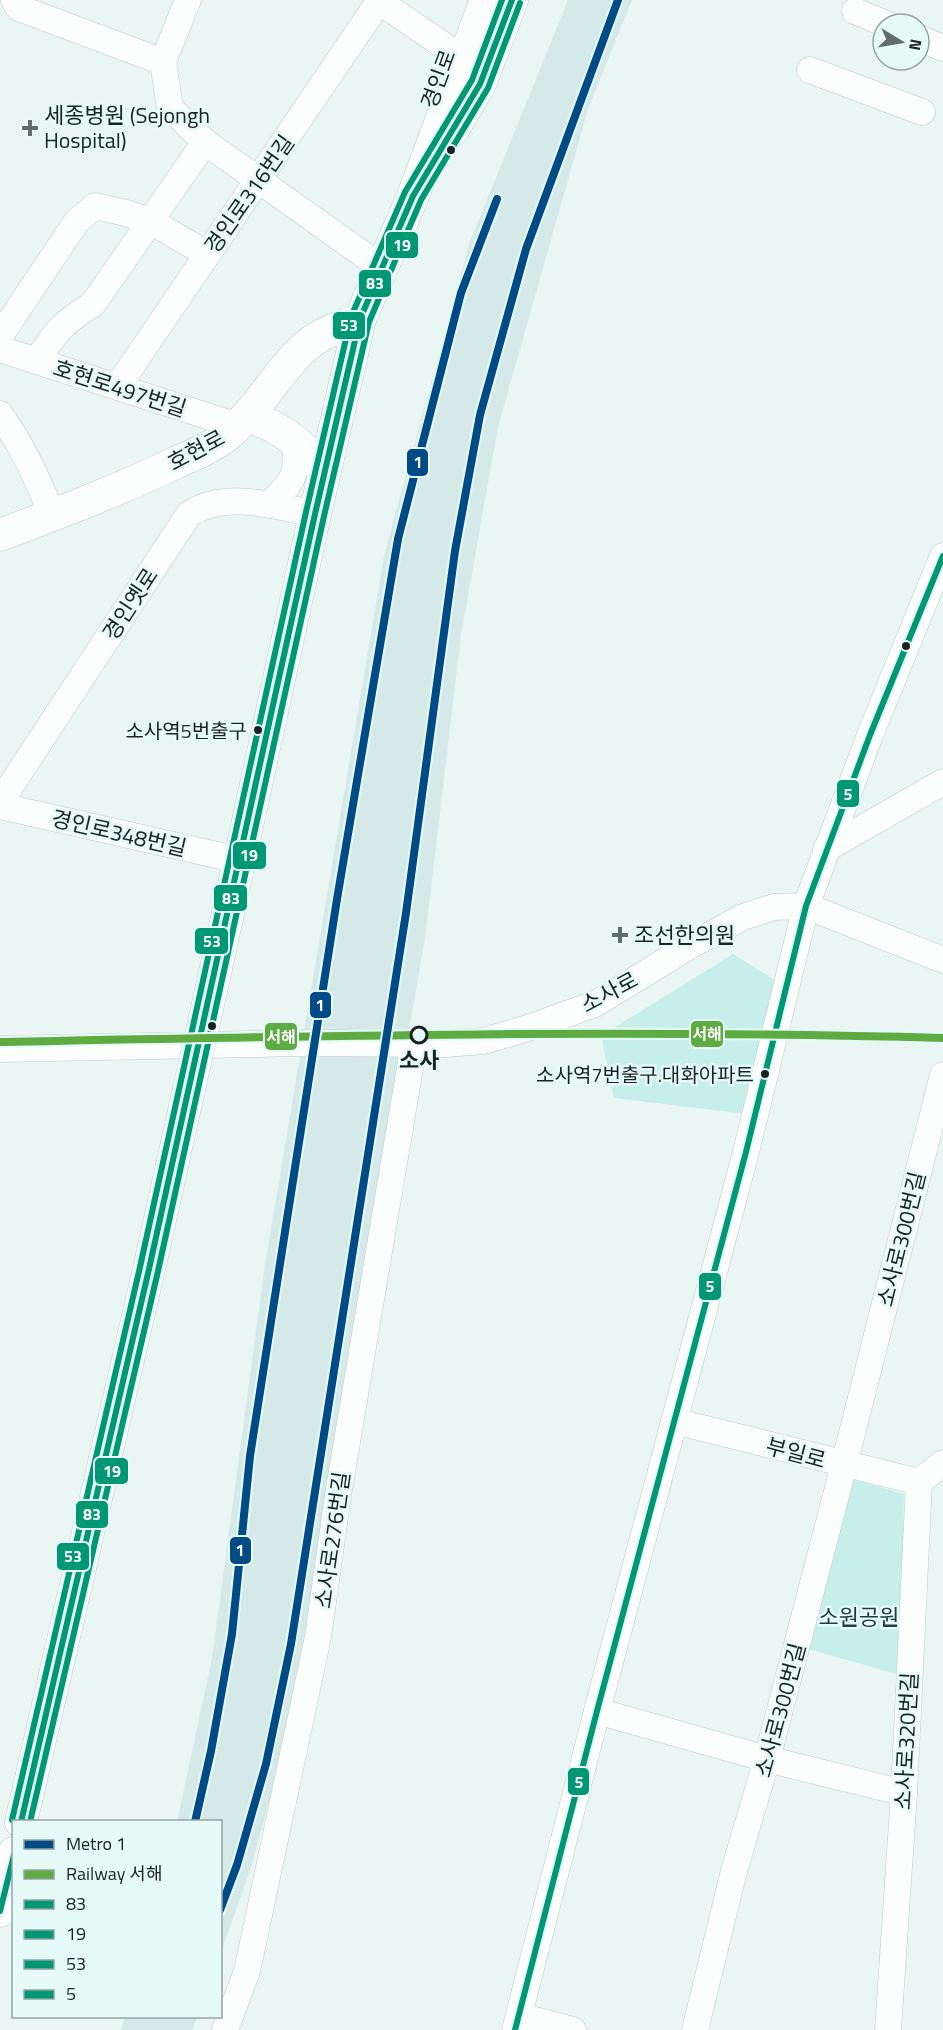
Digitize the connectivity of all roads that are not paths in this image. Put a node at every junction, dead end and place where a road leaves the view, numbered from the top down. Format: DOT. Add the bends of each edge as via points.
graph roads {
  1 [pos="14,0"];
  2 [pos="188,0"];
  3 [pos="378,0"];
  4 [pos="466,0"];
  5 [pos="486,0"];
  6 [pos="496,0"];
  7 [pos="512,0"];
  8 [pos="855,11"];
  9 [pos="871,18"];
  10 [pos="449,49"];
  11 [pos="163,62"];
  12 [pos="810,70"];
  13 [pos="922,112"];
  14 [pos="205,142"];
  15 [pos="442,147"];
  16 [pos="259,181"];
  17 [pos="413,196"];
  18 [pos="150,221"];
  19 [pos="207,254"];
  20 [pos="382,268"];
  21 [pos="360,319"];
  22 [pos="0,336"];
  23 [pos="0,349"];
  24 [pos="37,361"];
  25 [pos="118,386"];
  26 [pos="0,414"];
  27 [pos="242,421"];
  28 [pos="296,441"];
  29 [pos="325,470"];
  30 [pos="269,505"];
  31 [pos="315,514"];
  32 [pos="52,515"];
  33 [pos="0,535"];
  34 [pos="943,556"];
  35 [pos="943,782"];
  36 [pos="0,804"];
  37 [pos="826,849"];
  38 [pos="239,861"];
  39 [pos="806,906"];
  40 [pos="943,960"];
  41 [pos="414,1044"];
  42 [pos="0,1049"];
  43 [pos="943,1075"];
  44 [pos="674,1421"];
  45 [pos="943,1463"];
  46 [pos="844,1465"];
  47 [pos="919,1482"];
  48 [pos="597,1711"];
  49 [pos="768,1759"];
  50 [pos="904,1793"];
  51 [pos="21,1820"];
  52 [pos="12,1861"];
  53 [pos="0,1911"];
  54 [pos="517,2025"];
  55 [pos="225,2030"];
  56 [pos="573,2030"];
  57 [pos="695,2030"];
  58 [pos="888,2030"];
  1 -- 11 [label="street" via="19,8"];
  2 -- 11 [label="street"];
  3 -- 10 [label="street, 경인로316번길"];
  3 -- 16 [label="street, 경인로316번길"];
  4 -- 10 [label="main road, 경인로"];
  5 -- 17 [label="main road, 경인로"];
  6 -- 15 [label="street"];
  7 -- 15 [label="main road, 경인로" via="480,84"];
  8 -- 9 [label="street"];
  10 -- 17 [label="main road, 경인로" via="422,122"];
  11 -- 14 [label="street" via="170,108"];
  12 -- 13 [label="street"];
  14 -- 16 [label="street"];
  14 -- 18 [label="street, 호현로497번길"];
  15 -- 17 [label="main road, 경인로"];
  16 -- 19 [label="street, 경인로316번길"];
  16 -- 20 [label="street"];
  17 -- 20 [label="main road, 경인로"];
  18 -- 19 [label="street"];
  18 -- 22 [label="street" via="95,206 77,221"];
  18 -- 24 [label="street, 호현로497번길" via="93,304 52,336"];
  19 -- 25 [label="street, 경인로316번길"];
  20 -- 21 [label="main road, 경인로"];
  21 -- 27 [label="main road, 호현로" via="310,343"];
  21 -- 29 [label="main road, 경인로"];
  23 -- 24 [label="street, 호현로497번길"];
  24 -- 25 [label="street, 호현로497번길"];
  25 -- 27 [label="street, 호현로497번길"];
  26 -- 32 [label="street" via="33,468"];
  27 -- 28 [label="main road" via="268,423"];
  27 -- 32 [label="main road, 호현로" via="219,441"];
  28 -- 29 [label="main road"];
  28 -- 30 [label="street" via="293,479"];
  29 -- 31 [label="main road, 경인로"];
  30 -- 31 [label="street, 경인옛로"];
  30 -- 36 [label="street, 경인옛로" via="222,502 203,505 189,514"];
  31 -- 38 [label="main road, 경인로"];
  32 -- 33 [label="main road, 호현로"];
  34 -- 37 [label="street"];
  35 -- 37 [label="street"];
  36 -- 38 [label="street, 경인로348번길"];
  37 -- 39 [label="street"];
  38 -- 51 [label="main road, 경인로, bridge"];
  39 -- 40 [label="street, 소사로"];
  39 -- 41 [label="street, 소사로" via="774,907 743,917 595,1004 525,1029 483,1041"];
  39 -- 44 [label="street"];
  41 -- 42 [label="street, 소사로"];
  41 -- 55 [label="street, 소사로276번길" via="318,1637 247,1971"];
  43 -- 46 [label="street, 소사로300번길"];
  44 -- 46 [label="street, 부일로"];
  44 -- 48 [label="street"];
  45 -- 47 [label="street"];
  46 -- 47 [label="street, 부일로"];
  46 -- 49 [label="street, 소사로300번길"];
  47 -- 50 [label="street, 소사로320번길"];
  48 -- 49 [label="street"];
  48 -- 54 [label="street"];
  49 -- 50 [label="street"];
  49 -- 57 [label="street, 소사로300번길"];
  50 -- 58 [label="street, 소사로320번길"];
  52 -- 53 [label="main road"];
  54 -- 56 [label="street" via="535,2020"];
}
